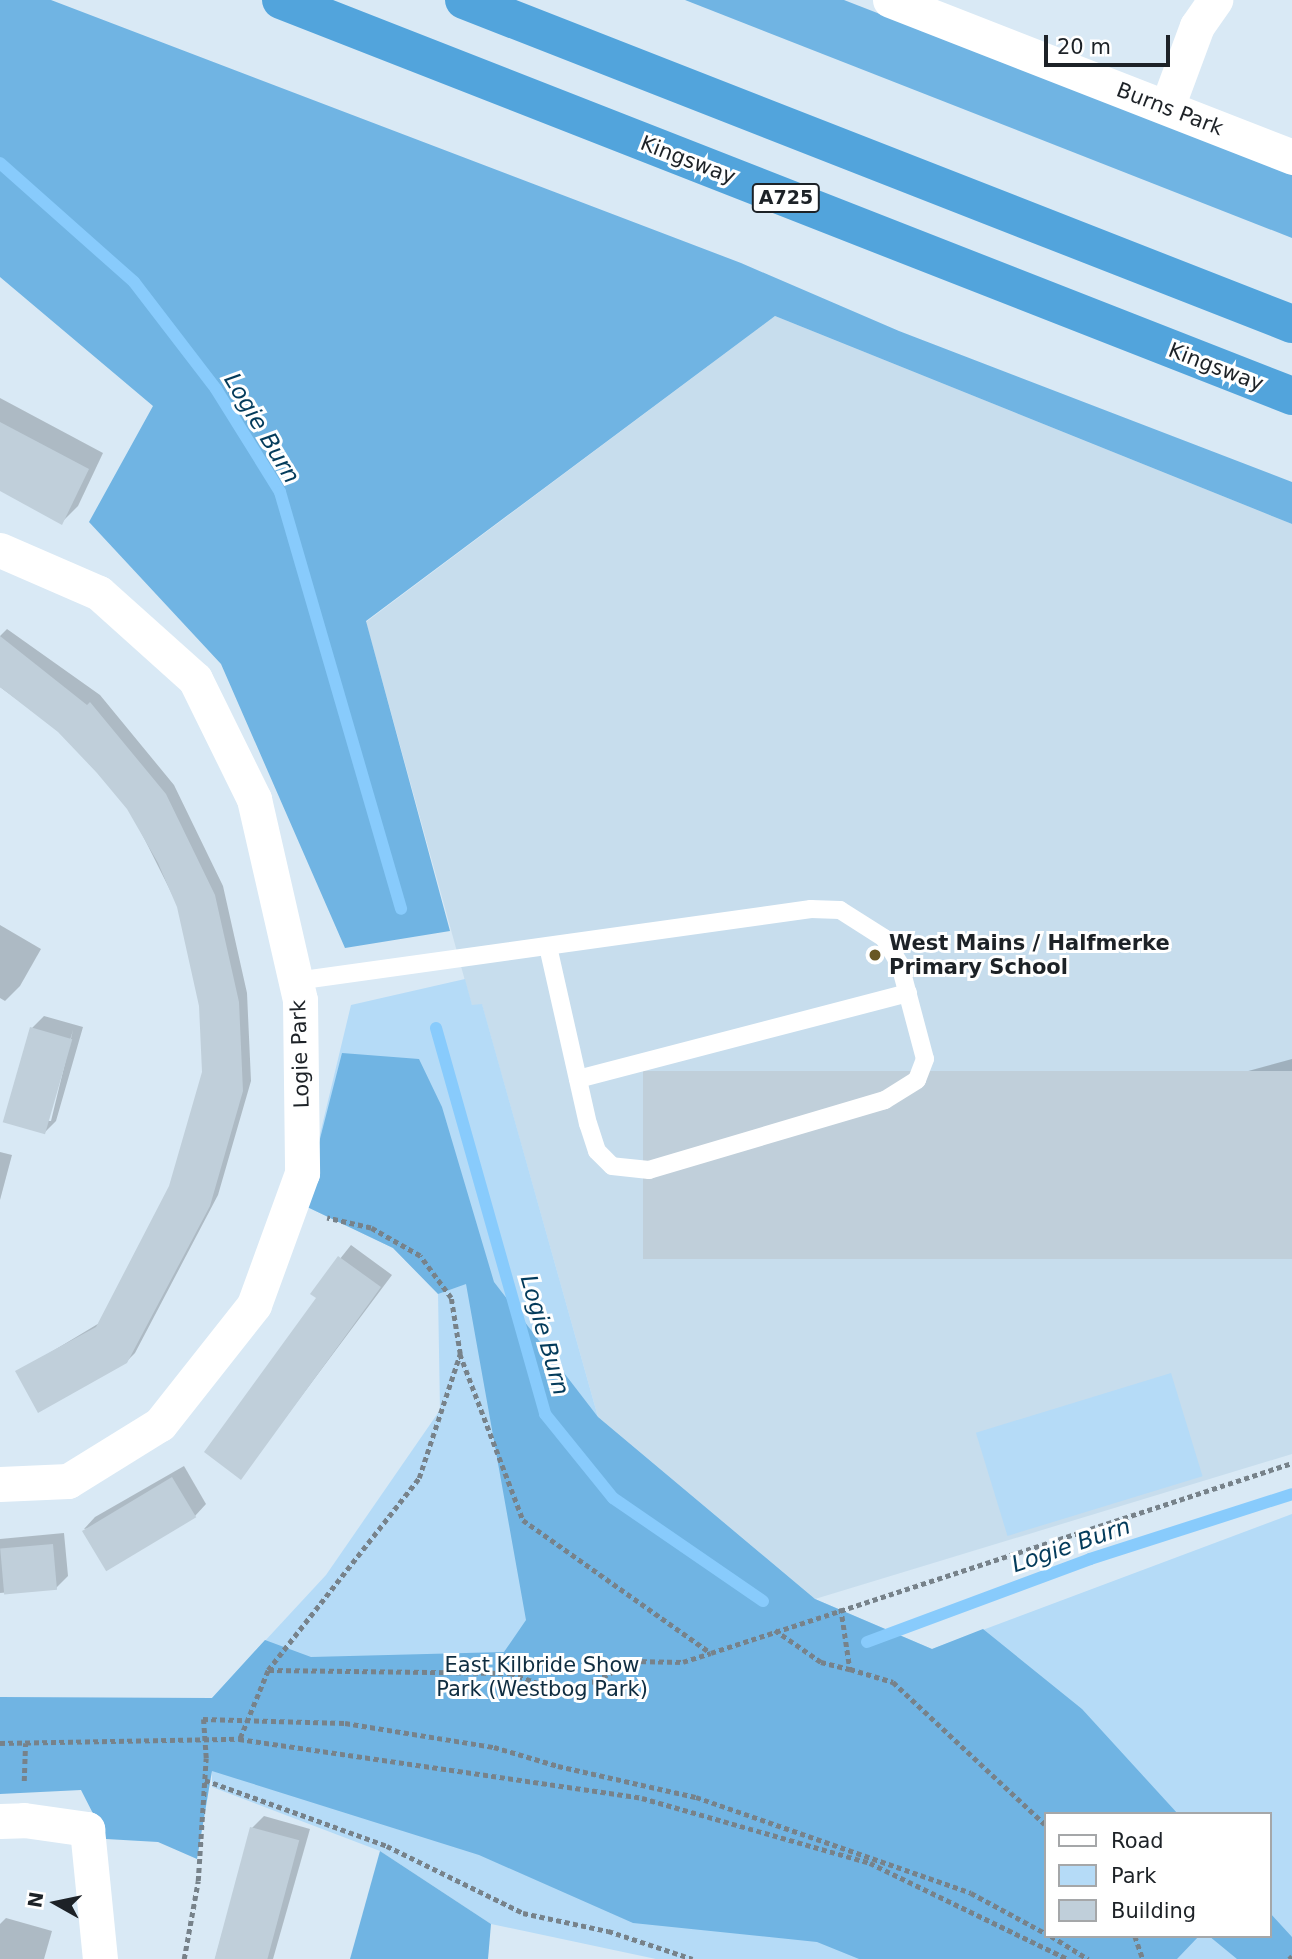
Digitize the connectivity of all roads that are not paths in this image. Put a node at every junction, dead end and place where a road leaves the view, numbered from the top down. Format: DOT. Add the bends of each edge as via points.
graph roads {
  1 [pos="281,0"];
  2 [pos="464,0"];
  3 [pos="890,0"];
  4 [pos="1215,0"];
  5 [pos="1167,107"];
  6 [pos="1292,157"];
  7 [pos="1292,324"];
  8 [pos="1292,396"];
  9 [pos="0,550"];
  10 [pos="548,946"];
  11 [pos="296,981"];
  12 [pos="908,993"];
  13 [pos="578,1079"];
  14 [pos="0,1484"];
  15 [pos="0,1822"];
  16 [pos="100,1959"];
  1 -- 8 [label="highway, Kingsway / A725"];
  2 -- 7 [label="highway"];
  3 -- 5 [label="street, Burns Park"];
  4 -- 5 [label="street" via="1197,26"];
  5 -- 6 [label="street, Burns Park"];
  9 -- 11 [label="street, Logie Park" via="99,593 195,679 254,799"];
  10 -- 11 [label="lane"];
  10 -- 12 [label="lane" via="811,909 840,910 884,937 900,965"];
  10 -- 13 [label="lane"];
  11 -- 14 [label="street, Logie Park" via="302,1173 254,1305 160,1424 68,1480"];
  12 -- 13 [label="lane"];
  12 -- 13 [label="lane" via="925,1059 917,1080 904,1091 649,1170 612,1166 597,1151"];
  15 -- 16 [label="street" via="24,1820 87,1829"];
}
